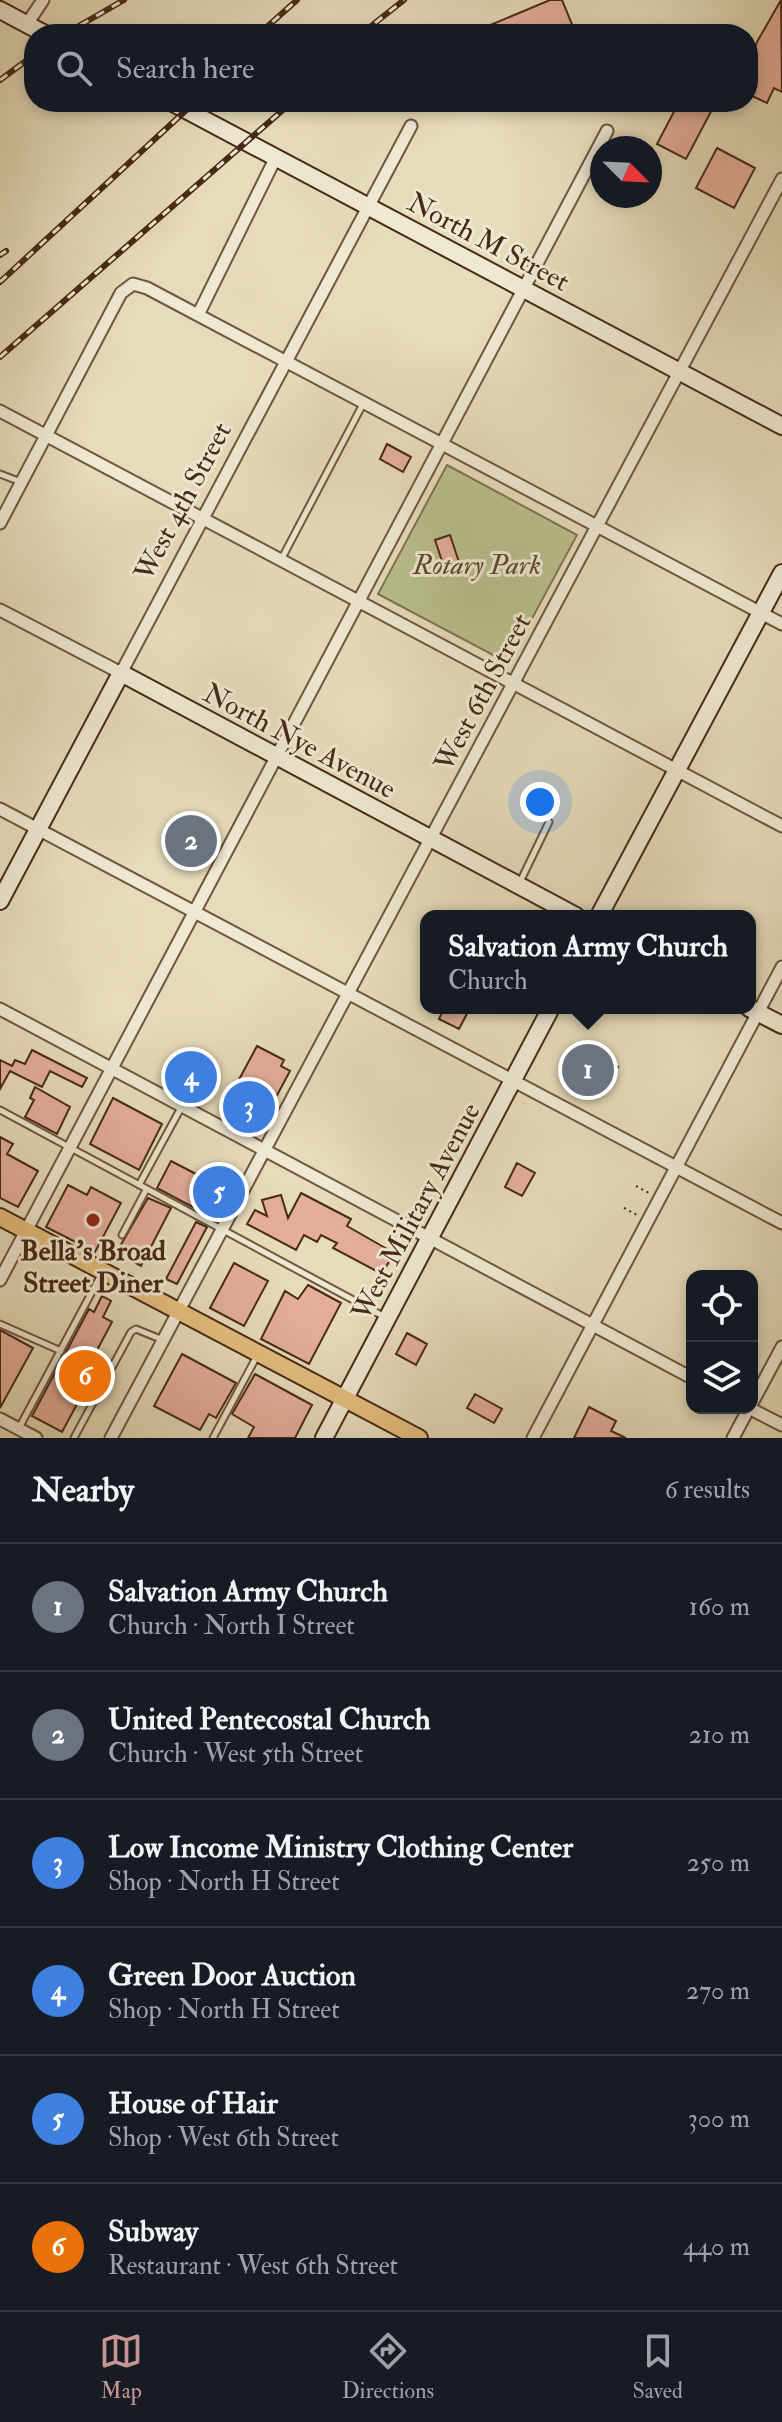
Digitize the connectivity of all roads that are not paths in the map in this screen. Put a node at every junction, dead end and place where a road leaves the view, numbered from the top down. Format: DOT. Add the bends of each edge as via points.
graph roads {
  1 [pos="43,0"];
  2 [pos="0,10"];
  3 [pos="27,24"];
  4 [pos="190,112"];
  5 [pos="411,126"];
  6 [pos="607,131"];
  7 [pos="276,157"];
  8 [pos="782,179"];
  9 [pos="368,207"];
  10 [pos="524,289"];
  11 [pos="198,315"];
  12 [pos="286,361"];
  13 [pos="680,371"];
  14 [pos="364,403"];
  15 [pos="0,411"];
  16 [pos="782,426"];
  17 [pos="46,435"];
  18 [pos="441,445"];
  19 [pos="0,474"];
  20 [pos="22,482"];
  21 [pos="1,517"];
  22 [pos="203,517"];
  23 [pos="597,528"];
  24 [pos="282,559"];
  25 [pos="782,573"];
  26 [pos="359,600"];
  27 [pos="0,610"];
  28 [pos="761,613"];
  29 [pos="782,624"];
  30 [pos="121,673"];
  31 [pos="514,683"];
  32 [pos="275,757"];
  33 [pos="677,770"];
  34 [pos="0,809"];
  35 [pos="549,822"];
  36 [pos="782,826"];
  37 [pos="38,830"];
  38 [pos="430,839"];
  39 [pos="518,885"];
  40 [pos="0,901"];
  41 [pos="565,910"];
  42 [pos="602,910"];
  43 [pos="193,912"];
  44 [pos="782,967"];
  45 [pos="348,995"];
  46 [pos="756,1007"];
  47 [pos="0,1009"];
  48 [pos="756,1011"];
  49 [pos="548,1014"];
  50 [pos="752,1014"];
  51 [pos="782,1025"];
  52 [pos="111,1068"];
  53 [pos="512,1082"];
  54 [pos="182,1106"];
  55 [pos="0,1110"];
  56 [pos="70,1147"];
  57 [pos="265,1150"];
  58 [pos="675,1168"];
  59 [pos="139,1185"];
  60 [pos="146,1190"];
  61 [pos="0,1217"];
  62 [pos="782,1223"];
  63 [pos="26,1230"];
  64 [pos="223,1231"];
  65 [pos="122,1235"];
  66 [pos="429,1239"];
  67 [pos="103,1272"];
  68 [pos="0,1280"];
  69 [pos="179,1312"];
  70 [pos="388,1318"];
  71 [pos="0,1324"];
  72 [pos="593,1325"];
  73 [pos="164,1340"];
  74 [pos="782,1347"];
  75 [pos="61,1351"];
  76 [pos="258,1354"];
  77 [pos="686,1375"];
  78 [pos="758,1393"];
  79 [pos="345,1399"];
  80 [pos="758,1410"];
  81 [pos="746,1414"];
  82 [pos="0,1419"];
  83 [pos="782,1425"];
  84 [pos="19,1429"];
  85 [pos="36,1438"];
  86 [pos="74,1438"];
  87 [pos="111,1438"];
  88 [pos="213,1438"];
  89 [pos="324,1438"];
  90 [pos="419,1438"];
  91 [pos="533,1438"];
  92 [pos="733,1438"];
  1 -- 3 [label="street"];
  2 -- 3 [label="main road"];
  4 -- 7 [label="main road, North M Street"];
  5 -- 9 [label="street, West 4th Street"];
  6 -- 10 [label="street"];
  7 -- 9 [label="main road, North M Street"];
  7 -- 11 [label="street"];
  8 -- 13 [label="street, West 6th Street"];
  9 -- 10 [label="main road, North M Street"];
  9 -- 12 [label="street, West 4th Street"];
  10 -- 13 [label="main road, North M Street"];
  10 -- 18 [label="street"];
  11 -- 12 [label="street"];
  11 -- 17 [label="street" via="133,284 121,293"];
  12 -- 14 [label="street"];
  12 -- 22 [label="street, West 4th Street"];
  13 -- 16 [label="main road, North M Street"];
  13 -- 23 [label="street, West 6th Street"];
  14 -- 18 [label="street"];
  14 -- 24 [label="lane"];
  15 -- 17 [label="street"];
  17 -- 20 [label="street"];
  17 -- 22 [label="street"];
  18 -- 23 [label="street"];
  18 -- 26 [label="street"];
  19 -- 20 [label="lane"];
  20 -- 21 [label="street"];
  22 -- 24 [label="street"];
  22 -- 30 [label="street, West 4th Street"];
  23 -- 28 [label="street"];
  23 -- 31 [label="street, West 6th Street"];
  24 -- 26 [label="street"];
  25 -- 28 [label="main road"];
  26 -- 31 [label="street"];
  26 -- 32 [label="street"];
  27 -- 30 [label="street, North Nye Avenue"];
  28 -- 29 [label="street"];
  28 -- 33 [label="main road"];
  30 -- 32 [label="main road, North Nye Avenue"];
  30 -- 37 [label="main road, West 4th Street"];
  31 -- 33 [label="street"];
  31 -- 38 [label="street, West 6th Street"];
  32 -- 38 [label="main road, North Nye Avenue"];
  32 -- 43 [label="street"];
  33 -- 36 [label="street"];
  33 -- 42 [label="main road"];
  34 -- 37 [label="street"];
  35 -- 39 [label="lane"];
  37 -- 40 [label="main road, West 4th Street"];
  37 -- 43 [label="street"];
  38 -- 39 [label="main road, North Nye Avenue"];
  38 -- 45 [label="street, West 6th Street"];
  39 -- 41 [label="main road, North Nye Avenue"];
  43 -- 45 [label="street"];
  43 -- 52 [label="street"];
  44 -- 46 [label="street"];
  45 -- 53 [label="street"];
  45 -- 57 [label="street, West 6th Street"];
  47 -- 52 [label="street"];
  48 -- 51 [label="main road"];
  49 -- 53 [label="main road, West Military Avenue"];
  50 -- 58 [label="street"];
  52 -- 54 [label="street"];
  52 -- 56 [label="street"];
  53 -- 58 [label="street"];
  53 -- 66 [label="main road, West Military Avenue"];
  54 -- 57 [label="street"];
  54 -- 59 [label="lane"];
  55 -- 56 [label="lane"];
  56 -- 59 [label="lane"];
  56 -- 63 [label="street"];
  57 -- 64 [label="street, West 6th Street"];
  57 -- 66 [label="street"];
  58 -- 62 [label="street"];
  58 -- 72 [label="street"];
  59 -- 60 [label="lane"];
  60 -- 64 [label="lane"];
  60 -- 65 [label="lane"];
  61 -- 63 [label="main road"];
  63 -- 67 [label="main road"];
  63 -- 68 [label="street"];
  64 -- 69 [label="street, West 6th Street"];
  64 -- 70 [label="lane"];
  66 -- 70 [label="main road, West Military Avenue"];
  66 -- 72 [label="street"];
  67 -- 69 [label="main road"];
  67 -- 75 [label="lane"];
  69 -- 73 [label="street, West 6th Street"];
  69 -- 76 [label="main road"];
  70 -- 79 [label="main road, West Military Avenue"];
  71 -- 75 [label="lane"];
  72 -- 77 [label="street"];
  72 -- 91 [label="street"];
  73 -- 86 [label="lane" via="136,1329 131,1332"];
  73 -- 87 [label="street, West 6th Street"];
  74 -- 78 [label="street"];
  75 -- 84 [label="lane"];
  76 -- 79 [label="main road"];
  76 -- 88 [label="lane"];
  79 -- 89 [label="main road, West Military Avenue"];
  79 -- 90 [label="main road"];
  80 -- 83 [label="street"];
  81 -- 92 [label="street"];
  82 -- 84 [label="street"];
  84 -- 85 [label="street"];
}
